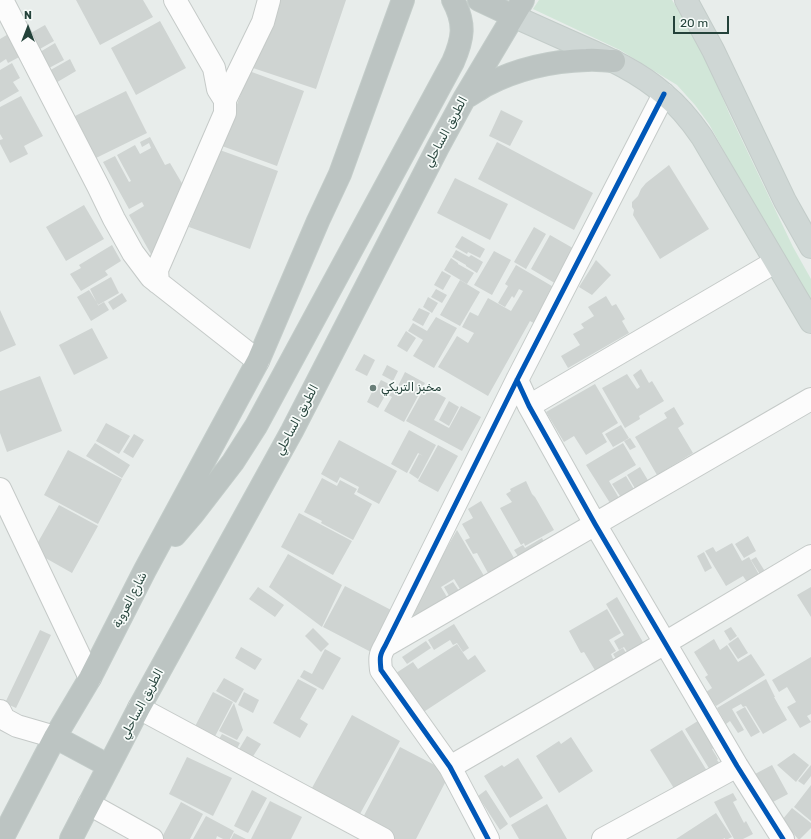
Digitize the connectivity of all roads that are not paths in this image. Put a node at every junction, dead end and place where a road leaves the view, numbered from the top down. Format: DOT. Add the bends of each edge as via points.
graph roads {
  1 [pos="2,0"];
  2 [pos="175,0"];
  3 [pos="269,0"];
  4 [pos="403,0"];
  5 [pos="453,0"];
  6 [pos="479,0"];
  7 [pos="692,2"];
  8 [pos="518,8"];
  9 [pos="614,61"];
  10 [pos="664,94"];
  11 [pos="464,99"];
  12 [pos="225,100"];
  13 [pos="811,247"];
  14 [pos="776,262"];
  15 [pos="158,283"];
  16 [pos="811,322"];
  17 [pos="258,361"];
  18 [pos="517,380"];
  19 [pos="811,399"];
  20 [pos="529,406"];
  21 [pos="0,488"];
  22 [pos="595,524"];
  23 [pos="811,556"];
  24 [pos="145,570"];
  25 [pos="665,643"];
  26 [pos="385,646"];
  27 [pos="90,678"];
  28 [pos="139,708"];
  29 [pos="0,711"];
  30 [pos="55,737"];
  31 [pos="109,766"];
  32 [pos="737,766"];
  33 [pos="450,767"];
  34 [pos="89,804"];
  35 [pos="2,839"];
  36 [pos="71,839"];
  37 [pos="152,839"];
  38 [pos="382,839"];
  39 [pos="488,839"];
  40 [pos="603,839"];
  41 [pos="783,839"];
  1 -- 15 [label="street" via="114,219 133,253"];
  2 -- 12 [label="street" via="214,68 218,89"];
  3 -- 12 [label="street" via="263,22"];
  4 -- 17 [label="highway" via="340,174"];
  5 -- 24 [label="highway" via="462,28 460,46 453,62 256,426 233,462 193,514"];
  6 -- 8 [label="highway"];
  7 -- 13 [label="main road" via="785,201"];
  8 -- 9 [label="main road"];
  8 -- 11 [label="highway, الطريق الساحلي"];
  9 -- 10 [label="main road"];
  9 -- 11 [label="highway" via="588,60 536,66 486,85"];
  10 -- 14 [label="main road" via="687,117 702,137"];
  10 -- 18 [label="street"];
  11 -- 28 [label="highway, الطريق الساحلي" via="292,431"];
  12 -- 15 [label="street" via="225,113 157,270"];
  14 -- 16 [label="main road"];
  14 -- 20 [label="street"];
  15 -- 17 [label="street"];
  17 -- 24 [label="highway, شارع العروبة"];
  18 -- 20 [label="street"];
  18 -- 26 [label="street"];
  19 -- 22 [label="street"];
  20 -- 22 [label="street"];
  21 -- 27 [label="street"];
  22 -- 25 [label="street"];
  22 -- 26 [label="street"];
  23 -- 25 [label="street"];
  24 -- 27 [label="highway, شارع العروبة"];
  25 -- 32 [label="street"];
  25 -- 33 [label="street"];
  26 -- 33 [label="street" via="380,653 381,670"];
  27 -- 30 [label="highway, شارع العروبة"];
  28 -- 31 [label="highway, الطريق الساحلي"];
  28 -- 38 [label="street"];
  29 -- 30 [label="street" via="4,719 17,726"];
  30 -- 31 [label="highway"];
  30 -- 35 [label="highway, شارع العروبة"];
  31 -- 34 [label="highway, الطريق الساحلي"];
  32 -- 40 [label="street"];
  32 -- 41 [label="street"];
  33 -- 39 [label="street"];
  34 -- 36 [label="highway, الطريق الساحلي"];
  34 -- 37 [label="street"];
}
